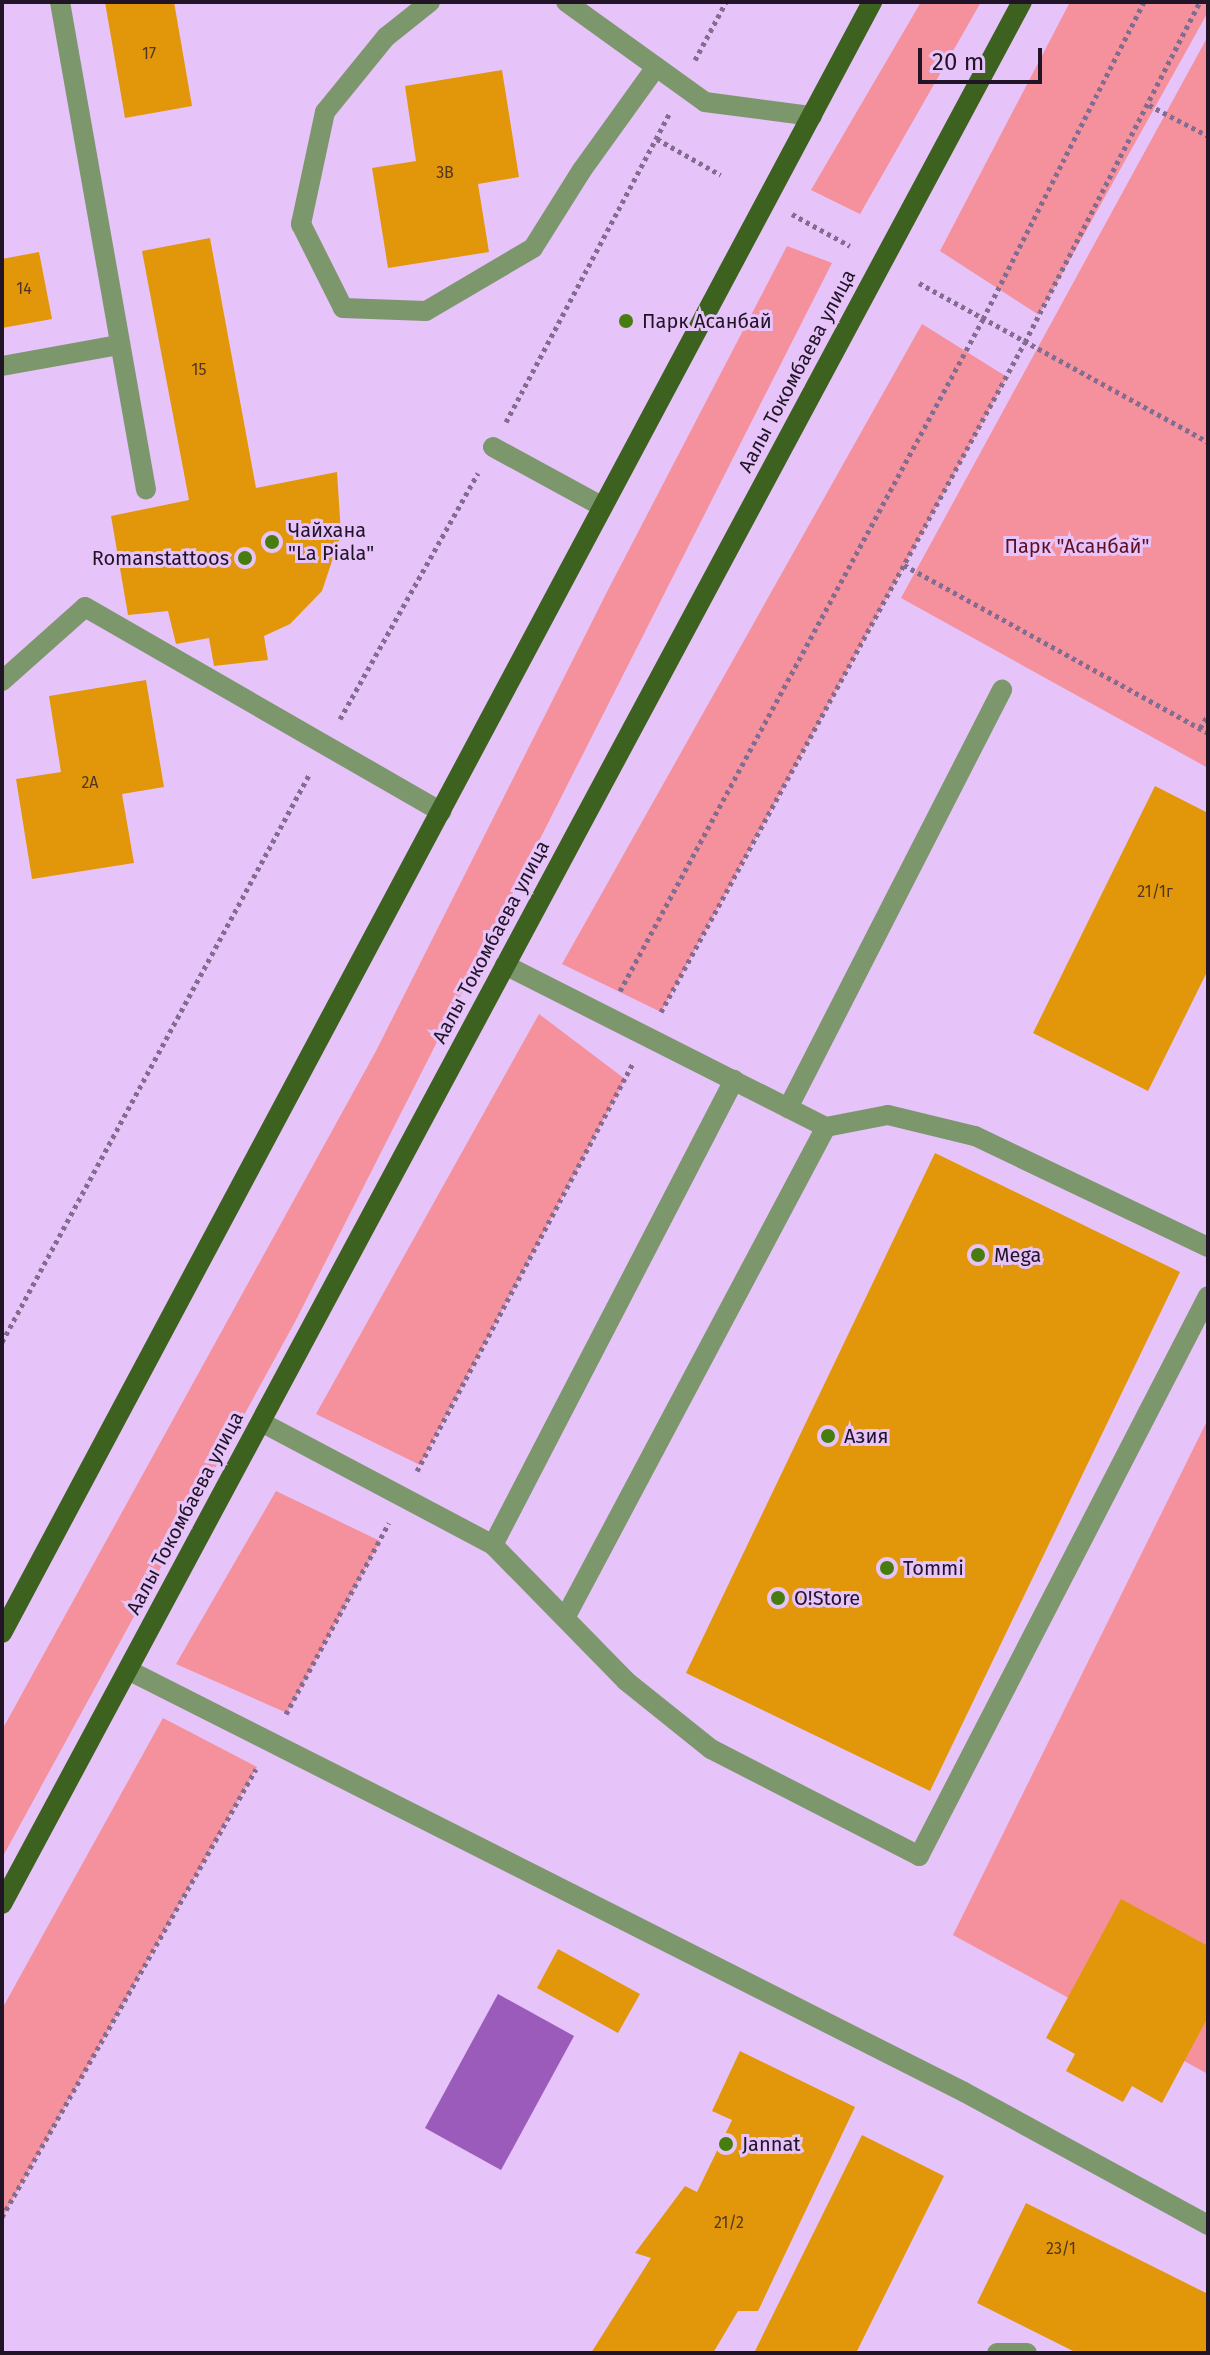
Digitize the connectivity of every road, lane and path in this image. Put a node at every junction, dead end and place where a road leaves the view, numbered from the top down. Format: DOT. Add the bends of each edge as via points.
graph roads {
  1 [pos="60,2"];
  2 [pos="430,2"];
  3 [pos="566,2"];
  4 [pos="726,2"];
  5 [pos="872,2"];
  6 [pos="1022,2"];
  7 [pos="1144,2"];
  8 [pos="1200,2"];
  9 [pos="656,67"];
  10 [pos="682,86"];
  11 [pos="1149,105"];
  12 [pos="812,116"];
  13 [pos="1208,136"];
  14 [pos="657,139"];
  15 [pos="721,175"];
  16 [pos="792,214"];
  17 [pos="850,246"];
  18 [pos="919,283"];
  19 [pos="983,319"];
  20 [pos="1025,342"];
  21 [pos="119,345"];
  22 [pos="2,366"];
  23 [pos="1208,442"];
  24 [pos="493,447"];
  25 [pos="146,489"];
  26 [pos="603,507"];
  27 [pos="904,565"];
  28 [pos="2,681"];
  29 [pos="1002,690"];
  30 [pos="1208,715"];
  31 [pos="1200,728"];
  32 [pos="1208,733"];
  33 [pos="325,745"];
  34 [pos="441,812"];
  35 [pos="505,965"];
  36 [pos="606,1017"];
  37 [pos="647,1037"];
  38 [pos="734,1080"];
  39 [pos="788,1108"];
  40 [pos="826,1127"];
  41 [pos="1208,1247"];
  42 [pos="1208,1296"];
  43 [pos="2,1342"];
  44 [pos="261,1422"];
  45 [pos="403,1497"];
  46 [pos="493,1545"];
  47 [pos="565,1618"];
  48 [pos="2,1633"];
  49 [pos="128,1670"];
  50 [pos="271,1743"];
  51 [pos="2,1904"];
  52 [pos="2,2217"];
  53 [pos="1208,2225"];
  54 [pos="997,2353"];
  55 [pos="1027,2353"];
  1 -- 21 [label="street"];
  2 -- 9 [label="street" via="386,37 325,112 301,224 343,308 426,311 533,248"];
  3 -- 9 [label="street"];
  4 -- 10 [label="path"];
  5 -- 12 [label="main road"];
  6 -- 35 [label="main road, Аалы Токомбаева улица"];
  7 -- 19 [label="path"];
  8 -- 11 [label="path"];
  9 -- 10 [label="street"];
  10 -- 12 [label="street" via="705,102"];
  10 -- 14 [label="path"];
  11 -- 13 [label="path"];
  11 -- 20 [label="path"];
  12 -- 26 [label="main road"];
  14 -- 15 [label="path"];
  14 -- 24 [label="path"];
  16 -- 17 [label="path"];
  18 -- 19 [label="path"];
  19 -- 20 [label="path"];
  19 -- 36 [label="path"];
  20 -- 23 [label="path"];
  20 -- 27 [label="path"];
  21 -- 22 [label="street"];
  21 -- 25 [label="street"];
  24 -- 26 [label="street"];
  24 -- 33 [label="path"];
  26 -- 34 [label="main road"];
  27 -- 31 [label="path"];
  27 -- 37 [label="path"];
  28 -- 33 [label="street" via="85,607"];
  29 -- 39 [label="street"];
  30 -- 31 [label="path"];
  31 -- 32 [label="path"];
  33 -- 34 [label="street"];
  33 -- 43 [label="path"];
  34 -- 48 [label="main road"];
  35 -- 36 [label="street"];
  35 -- 44 [label="main road, Аалы Токомбаева улица"];
  36 -- 37 [label="street"];
  37 -- 38 [label="street"];
  37 -- 45 [label="path"];
  38 -- 39 [label="street"];
  38 -- 46 [label="street"];
  39 -- 40 [label="street"];
  40 -- 41 [label="street" via="888,1115 975,1136"];
  40 -- 47 [label="street"];
  42 -- 47 [label="street" via="919,1856 711,1749 626,1681"];
  44 -- 45 [label="street"];
  44 -- 49 [label="main road, Аалы Токомбаева улица"];
  45 -- 46 [label="street"];
  45 -- 50 [label="path"];
  46 -- 47 [label="street"];
  49 -- 50 [label="street"];
  49 -- 51 [label="main road, Аалы Токомбаева улица"];
  50 -- 52 [label="path"];
  50 -- 53 [label="street" via="964,2092"];
  54 -- 55 [label="street"];
}
